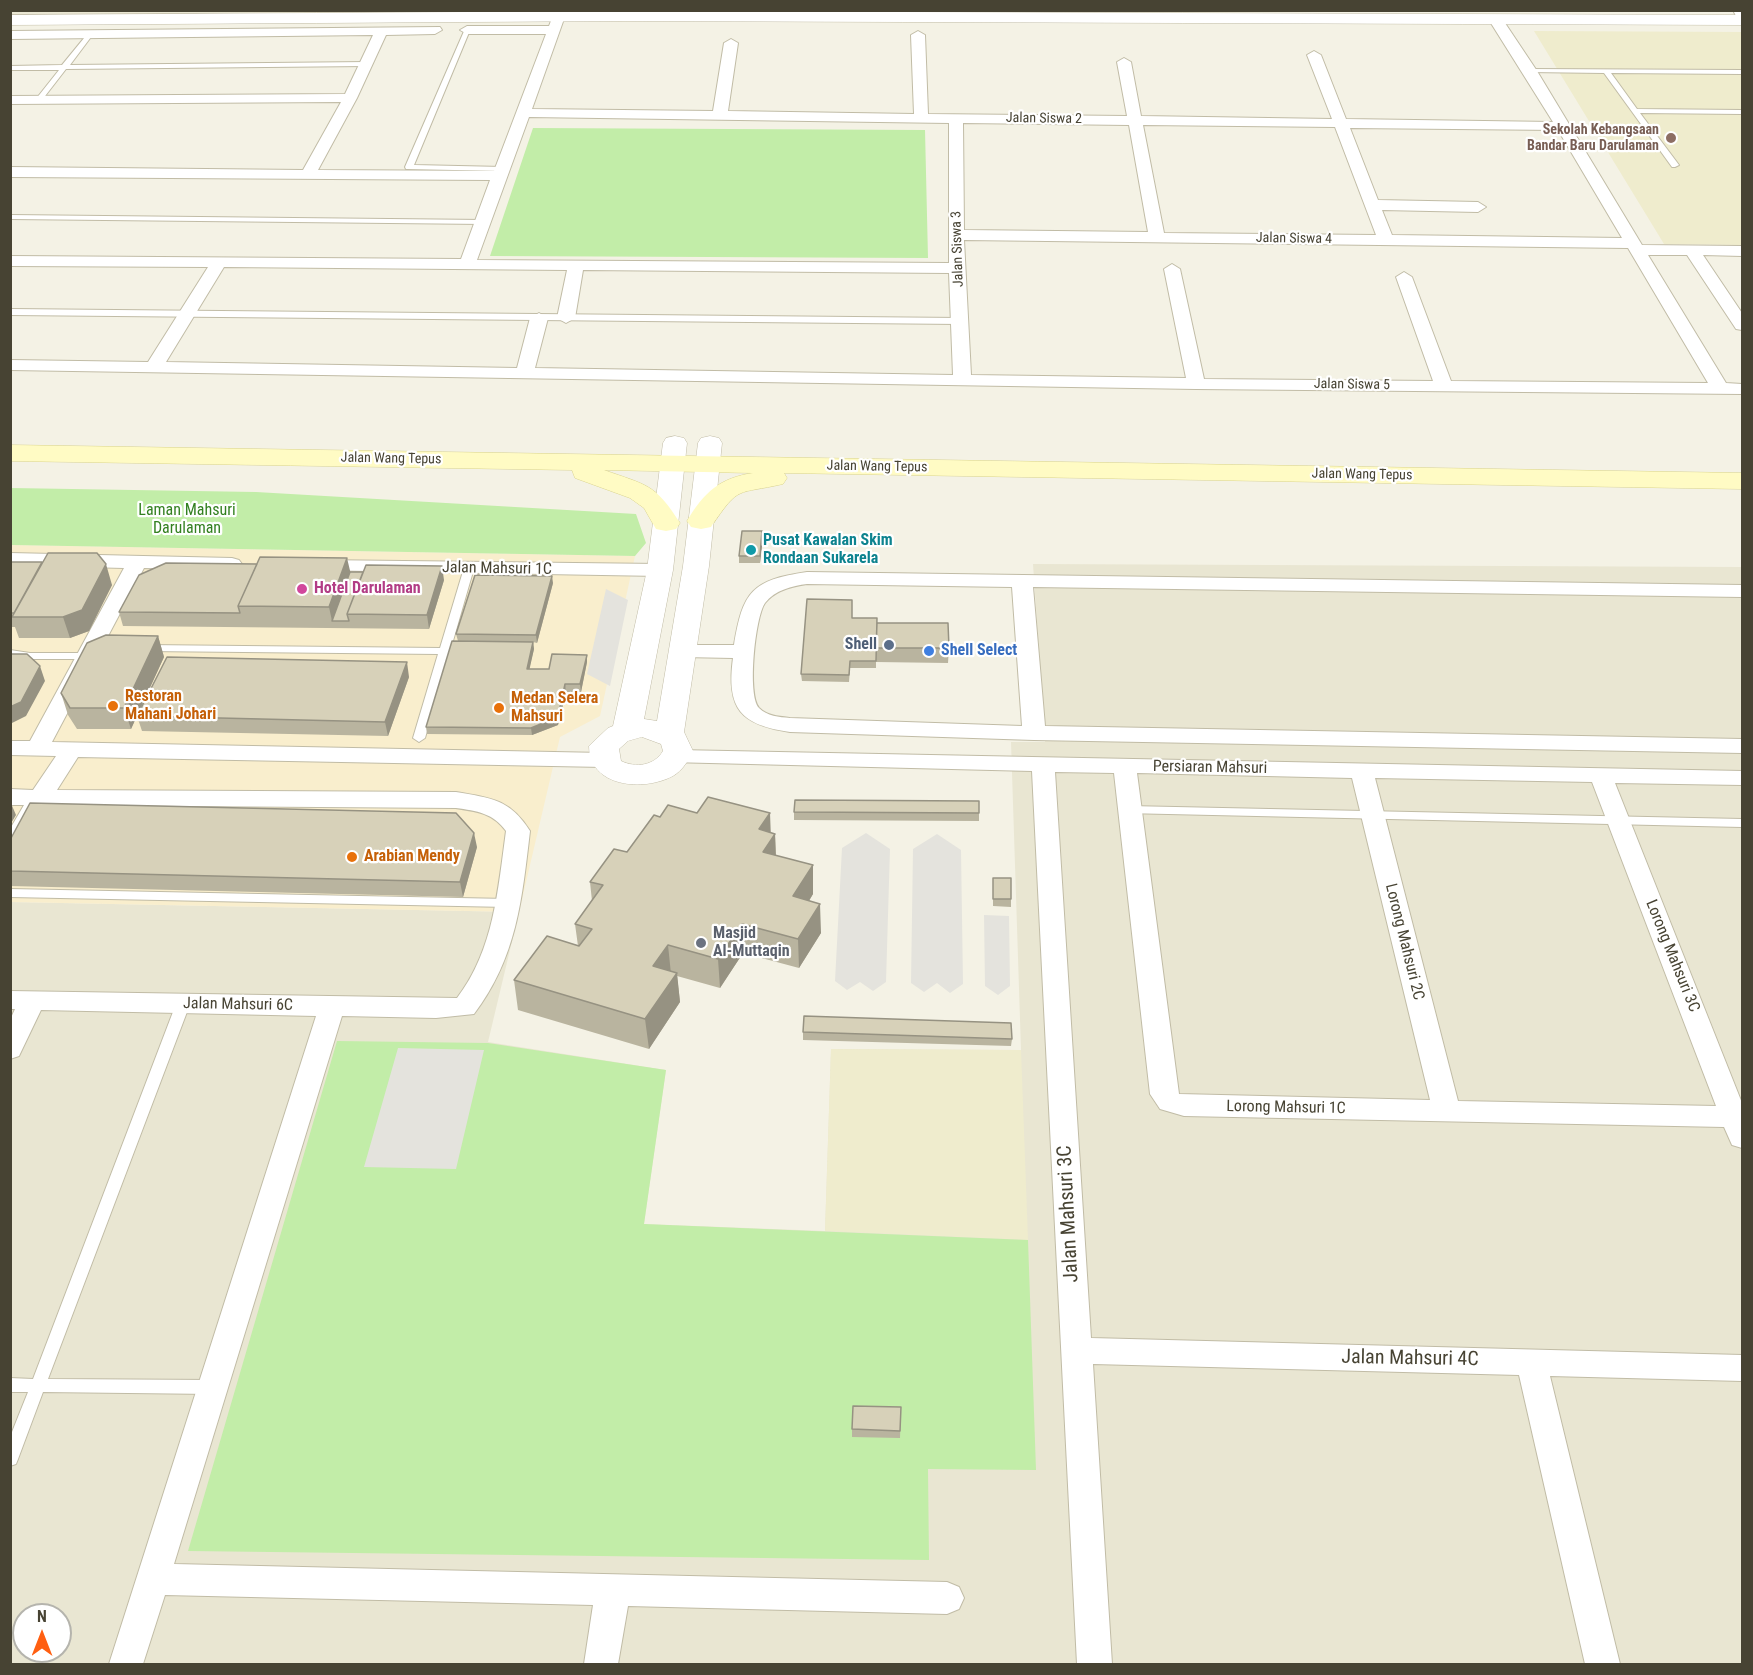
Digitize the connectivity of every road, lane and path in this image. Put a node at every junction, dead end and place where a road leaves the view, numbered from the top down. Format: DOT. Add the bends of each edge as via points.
graph roads {
  1 [pos="1739,10"];
  2 [pos="624,13"];
  3 [pos="270,14"];
  4 [pos="503,14"];
  5 [pos="888,14"];
  6 [pos="44,15"];
  7 [pos="154,15"];
  8 [pos="1138,15"];
  9 [pos="1398,15"];
  10 [pos="1450,15"];
  11 [pos="1563,15"];
  12 [pos="1743,15"];
  13 [pos="386,19"];
  14 [pos="10,20"];
  15 [pos="1496,20"];
  16 [pos="1743,20"];
  17 [pos="557,23"];
  18 [pos="435,30"];
  19 [pos="467,30"];
  20 [pos="91,33"];
  21 [pos="10,34"];
  22 [pos="918,35"];
  23 [pos="731,43"];
  24 [pos="1314,55"];
  25 [pos="1124,62"];
  26 [pos="367,64"];
  27 [pos="10,68"];
  28 [pos="64,68"];
  29 [pos="1530,71"];
  30 [pos="1606,72"];
  31 [pos="1743,72"];
  32 [pos="350,98"];
  33 [pos="40,99"];
  34 [pos="10,100"];
  35 [pos="1635,111"];
  36 [pos="1743,111"];
  37 [pos="525,113"];
  38 [pos="720,115"];
  39 [pos="921,118"];
  40 [pos="956,118"];
  41 [pos="1135,120"];
  42 [pos="1341,123"];
  43 [pos="1563,126"];
  44 [pos="1675,165"];
  45 [pos="10,172"];
  46 [pos="502,172"];
  47 [pos="308,175"];
  48 [pos="1372,205"];
  49 [pos="1478,207"];
  50 [pos="10,217"];
  51 [pos="484,222"];
  52 [pos="956,236"];
  53 [pos="1157,238"];
  54 [pos="1386,240"];
  55 [pos="1633,247"];
  56 [pos="1692,251"];
  57 [pos="1743,251"];
  58 [pos="10,261"];
  59 [pos="219,263"];
  60 [pos="467,264"];
  61 [pos="576,265"];
  62 [pos="958,268"];
  63 [pos="1172,269"];
  64 [pos="1404,277"];
  65 [pos="10,312"];
  66 [pos="187,315"];
  67 [pos="539,318"];
  68 [pos="566,318"];
  69 [pos="960,321"];
  70 [pos="1743,325"];
  71 [pos="10,365"];
  72 [pos="154,367"];
  73 [pos="525,373"];
  74 [pos="962,380"];
  75 [pos="1196,384"];
  76 [pos="1444,386"];
  77 [pos="1720,388"];
  78 [pos="1743,389"];
  79 [pos="10,431"];
  80 [pos="10,453"];
  81 [pos="673,453"];
  82 [pos="709,453"];
  83 [pos="1743,458"];
  84 [pos="524,461"];
  85 [pos="866,466"];
  86 [pos="1743,481"];
  87 [pos="701,521"];
  88 [pos="666,523"];
  89 [pos="10,559"];
  90 [pos="137,562"];
  91 [pos="251,564"];
  92 [pos="296,565"];
  93 [pos="469,568"];
  94 [pos="660,570"];
  95 [pos="1022,580"];
  96 [pos="1743,591"];
  97 [pos="138,648"];
  98 [pos="94,651"];
  99 [pos="445,651"];
  100 [pos="682,651"];
  101 [pos="745,652"];
  102 [pos="10,653"];
  103 [pos="883,728"];
  104 [pos="627,730"];
  105 [pos="1034,733"];
  106 [pos="419,738"];
  107 [pos="673,746"];
  108 [pos="1743,746"];
  109 [pos="10,748"];
  110 [pos="37,749"];
  111 [pos="72,749"];
  112 [pos="604,760"];
  113 [pos="883,762"];
  114 [pos="1042,764"];
  115 [pos="1125,766"];
  116 [pos="1362,772"];
  117 [pos="1601,776"];
  118 [pos="1743,778"];
  119 [pos="10,797"];
  120 [pos="40,797"];
  121 [pos="1128,810"];
  122 [pos="1372,815"];
  123 [pos="1617,820"];
  124 [pos="1743,823"];
  125 [pos="10,851"];
  126 [pos="10,893"];
  127 [pos="508,903"];
  128 [pos="22,1000"];
  129 [pos="183,1004"];
  130 [pos="332,1006"];
  131 [pos="10,1049"];
  132 [pos="1447,1112"];
  133 [pos="1740,1124"];
  134 [pos="1077,1351"];
  135 [pos="1531,1362"];
  136 [pos="1743,1368"];
  137 [pos="10,1385"];
  138 [pos="39,1385"];
  139 [pos="213,1388"];
  140 [pos="10,1459"];
  141 [pos="153,1579"];
  142 [pos="613,1590"];
  143 [pos="947,1598"];
  144 [pos="126,1665"];
  145 [pos="602,1665"];
  146 [pos="1094,1665"];
  147 [pos="1603,1665"];
  1 -- 12 [label="street"];
  2 -- 5 [label="street"];
  2 -- 17 [label="street"];
  3 -- 7 [label="street"];
  3 -- 13 [label="street"];
  4 -- 13 [label="street"];
  4 -- 17 [label="street"];
  5 -- 8 [label="street"];
  6 -- 7 [label="street"];
  6 -- 14 [label="street"];
  8 -- 9 [label="street"];
  9 -- 10 [label="street"];
  10 -- 15 [label="street"];
  11 -- 15 [label="street"];
  11 -- 16 [label="street"];
  13 -- 18 [label="street"];
  13 -- 20 [label="street"];
  13 -- 26 [label="street"];
  15 -- 29 [label="street"];
  17 -- 19 [label="street"];
  17 -- 37 [label="street"];
  19 -- 46 [label="lane" via="409,167"];
  20 -- 21 [label="street"];
  20 -- 28 [label="lane"];
  22 -- 39 [label="street"];
  23 -- 38 [label="street"];
  24 -- 42 [label="street"];
  25 -- 41 [label="street"];
  26 -- 28 [label="lane"];
  26 -- 32 [label="street"];
  27 -- 28 [label="lane"];
  28 -- 33 [label="lane"];
  29 -- 30 [label="lane"];
  29 -- 43 [label="street"];
  30 -- 31 [label="lane"];
  30 -- 35 [label="lane"];
  32 -- 33 [label="street"];
  32 -- 47 [label="street"];
  33 -- 34 [label="street"];
  35 -- 36 [label="lane"];
  35 -- 44 [label="lane"];
  37 -- 38 [label="street, Jalan Siswa 2"];
  37 -- 46 [label="street"];
  38 -- 39 [label="street, Jalan Siswa 2"];
  39 -- 40 [label="street, Jalan Siswa 2"];
  40 -- 41 [label="street, Jalan Siswa 2"];
  40 -- 52 [label="street, Jalan Siswa 3"];
  41 -- 42 [label="street, Jalan Siswa 2"];
  41 -- 53 [label="street"];
  42 -- 43 [label="street, Jalan Siswa 2"];
  42 -- 48 [label="street"];
  43 -- 55 [label="street"];
  45 -- 47 [label="street"];
  46 -- 47 [label="street"];
  46 -- 51 [label="street"];
  48 -- 49 [label="street"];
  48 -- 54 [label="street"];
  50 -- 51 [label="lane"];
  51 -- 60 [label="street"];
  52 -- 53 [label="street, Jalan Siswa 4"];
  52 -- 62 [label="street, Jalan Siswa 3"];
  53 -- 54 [label="street, Jalan Siswa 4"];
  54 -- 55 [label="street, Jalan Siswa 4"];
  55 -- 56 [label="street, Jalan Siswa 4"];
  55 -- 77 [label="street"];
  56 -- 57 [label="street, Jalan Siswa 4"];
  56 -- 70 [label="street"];
  58 -- 59 [label="street"];
  59 -- 60 [label="street"];
  59 -- 66 [label="street"];
  60 -- 61 [label="street"];
  61 -- 62 [label="street"];
  61 -- 68 [label="street"];
  62 -- 69 [label="street, Jalan Siswa 3"];
  63 -- 75 [label="street"];
  64 -- 76 [label="street"];
  65 -- 66 [label="lane"];
  66 -- 67 [label="lane"];
  66 -- 72 [label="street"];
  67 -- 68 [label="lane"];
  67 -- 73 [label="street"];
  68 -- 69 [label="lane"];
  69 -- 74 [label="street, Jalan Siswa 3"];
  71 -- 72 [label="street, Jalan Siswa 5"];
  72 -- 73 [label="street, Jalan Siswa 5"];
  73 -- 74 [label="street, Jalan Siswa 5"];
  74 -- 75 [label="street, Jalan Siswa 5"];
  75 -- 76 [label="street, Jalan Siswa 5"];
  76 -- 77 [label="street, Jalan Siswa 5"];
  77 -- 78 [label="street, Jalan Siswa 5"];
  79 -- 81 [label="main road, Jalan Wang Tepus"];
  80 -- 84 [label="main road, Jalan Wang Tepus"];
  81 -- 82 [label="main road, Jalan Wang Tepus"];
  81 -- 84 [label="main road, Jalan Wang Tepus"];
  81 -- 88 [label="street"];
  82 -- 83 [label="main road, Jalan Wang Tepus"];
  82 -- 85 [label="main road, Jalan Wang Tepus"];
  82 -- 87 [label="street"];
  84 -- 88 [label="main road" via="575,469 616,482 654,503"];
  85 -- 86 [label="main road, Jalan Wang Tepus"];
  85 -- 87 [label="main road" via="745,482 714,497"];
  87 -- 100 [label="street"];
  88 -- 94 [label="street"];
  89 -- 90 [label="street"];
  90 -- 91 [label="street"];
  90 -- 98 [label="street"];
  92 -- 93 [label="street, Jalan Mahsuri 1C"];
  93 -- 94 [label="street, Jalan Mahsuri 1C"];
  93 -- 99 [label="lane"];
  94 -- 104 [label="street"];
  95 -- 96 [label="street"];
  95 -- 101 [label="street" via="790,580 755,599"];
  95 -- 105 [label="street"];
  97 -- 99 [label="lane"];
  98 -- 102 [label="lane" via="30,656"];
  98 -- 110 [label="street"];
  99 -- 106 [label="lane"];
  100 -- 101 [label="street"];
  100 -- 107 [label="street"];
  101 -- 103 [label="street" via="742,696 745,706 759,718 790,725"];
  103 -- 105 [label="street"];
  103 -- 113 [label="street"];
  104 -- 107 [label="street" via="657,730"];
  104 -- 112 [label="street" via="604,746"];
  105 -- 108 [label="street"];
  107 -- 112 [label="street" via="671,765 647,775 620,773"];
  107 -- 113 [label="street, Persiaran Mahsuri"];
  109 -- 110 [label="street"];
  110 -- 111 [label="street"];
  111 -- 112 [label="street"];
  111 -- 120 [label="street"];
  113 -- 114 [label="street, Persiaran Mahsuri"];
  114 -- 115 [label="street, Persiaran Mahsuri"];
  114 -- 134 [label="street, Jalan Mahsuri 3C"];
  115 -- 116 [label="street, Persiaran Mahsuri"];
  115 -- 121 [label="street, Lorong Mahsuri 1C"];
  116 -- 117 [label="street, Persiaran Mahsuri"];
  116 -- 122 [label="street, Lorong Mahsuri 2C"];
  117 -- 118 [label="street, Persiaran Mahsuri"];
  117 -- 123 [label="street, Lorong Mahsuri 3C"];
  119 -- 120 [label="street"];
  120 -- 125 [label="street"];
  120 -- 127 [label="street" via="456,800 491,805 508,815 518,831"];
  121 -- 122 [label="lane"];
  121 -- 132 [label="street, Lorong Mahsuri 1C" via="1164,1094 1170,1102 1184,1106"];
  122 -- 123 [label="lane"];
  122 -- 132 [label="street, Lorong Mahsuri 2C"];
  123 -- 124 [label="lane"];
  123 -- 133 [label="street, Lorong Mahsuri 3C"];
  126 -- 127 [label="lane"];
  127 -- 130 [label="street, Jalan Mahsuri 6C" via="497,951 482,988 465,1007"];
  128 -- 129 [label="street, Jalan Mahsuri 6C"];
  128 -- 131 [label="street"];
  129 -- 130 [label="street, Jalan Mahsuri 6C"];
  129 -- 138 [label="lane"];
  130 -- 139 [label="street"];
  132 -- 133 [label="street, Lorong Mahsuri 1C"];
  134 -- 135 [label="street, Jalan Mahsuri 4C"];
  134 -- 146 [label="street, Jalan Mahsuri 3C"];
  135 -- 136 [label="street, Jalan Mahsuri 4C"];
  135 -- 147 [label="street"];
  137 -- 138 [label="lane"];
  138 -- 139 [label="lane"];
  138 -- 140 [label="lane"];
  139 -- 141 [label="street"];
  141 -- 142 [label="street"];
  141 -- 144 [label="street"];
  142 -- 143 [label="street"];
  142 -- 145 [label="street"];
}
